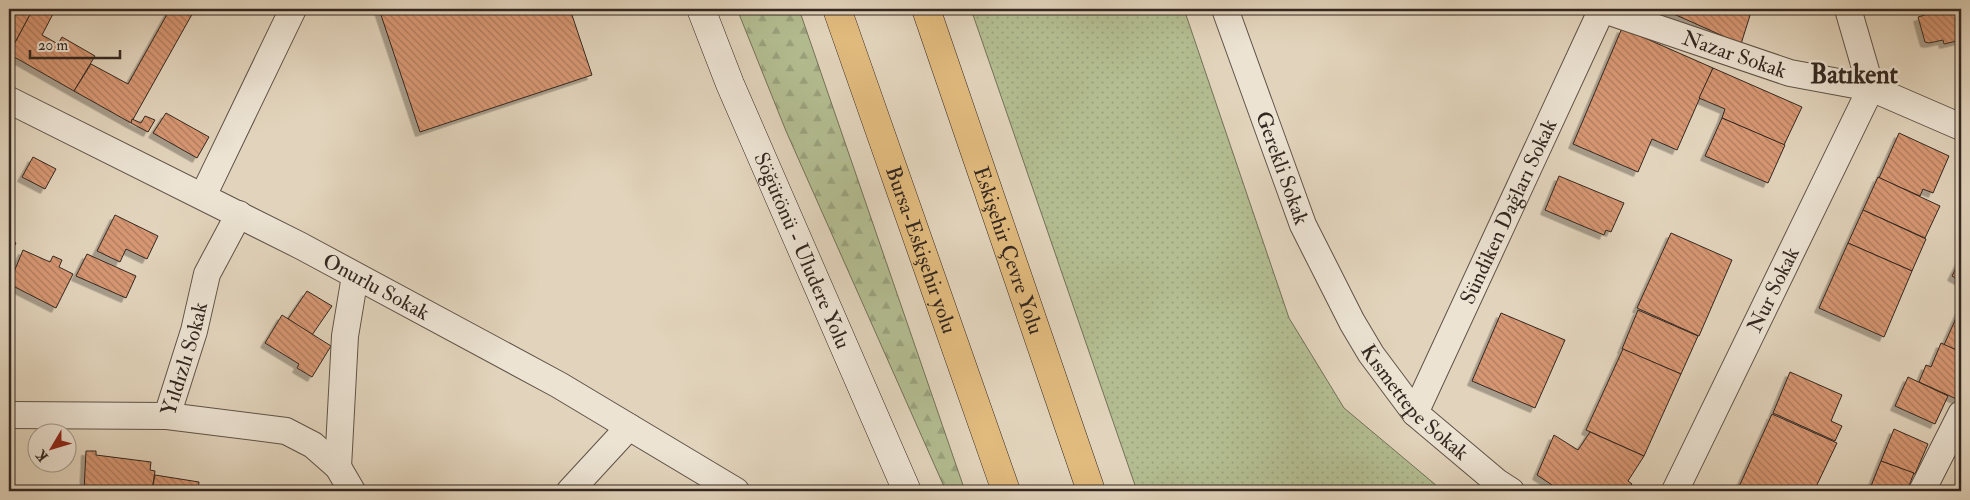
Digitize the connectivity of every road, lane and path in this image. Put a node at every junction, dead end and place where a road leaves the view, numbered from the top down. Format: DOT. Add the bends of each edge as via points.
graph roads {
  1 [pos="293,9"];
  2 [pos="701,9"];
  3 [pos="837,9"];
  4 [pos="926,9"];
  5 [pos="1225,9"];
  6 [pos="1602,9"];
  7 [pos="1848,9"];
  8 [pos="1871,88"];
  9 [pos="9,100"];
  10 [pos="1961,128"];
  11 [pos="203,196"];
  12 [pos="239,214"];
  13 [pos="355,276"];
  14 [pos="1352,322"];
  15 [pos="1415,413"];
  16 [pos="9,414"];
  17 [pos="1961,414"];
  18 [pos="167,416"];
  19 [pos="629,427"];
  20 [pos="338,467"];
  21 [pos="352,491"];
  22 [pos="570,491"];
  23 [pos="736,491"];
  24 [pos="907,491"];
  25 [pos="1006,491"];
  26 [pos="1091,491"];
  27 [pos="1511,491"];
  28 [pos="1675,491"];
  29 [pos="1922,491"];
  1 -- 11 [label="street"];
  2 -- 24 [label="street, Söğütönü - Uludere Yolu" via="730,84"];
  3 -- 25 [label="highway, Bursa-Eskişehir yolu"];
  4 -- 26 [label="highway, Eskişehir Çevre Yolu"];
  5 -- 14 [label="street, Gerekli Sokak" via="1303,225"];
  6 -- 8 [label="street, Nazar Sokak" via="1790,73"];
  6 -- 15 [label="street, Sündiken Dağları Sokak"];
  7 -- 8 [label="street"];
  8 -- 10 [label="street, Nazar Sokak"];
  8 -- 28 [label="street, Nur Sokak"];
  9 -- 11 [label="street, Onurlu Sokak"];
  11 -- 12 [label="street, Onurlu Sokak"];
  12 -- 13 [label="street, Onurlu Sokak"];
  12 -- 18 [label="street, Yıldızlı Sokak" via="207,274 194,331"];
  13 -- 19 [label="street, Onurlu Sokak" via="559,385"];
  13 -- 20 [label="street" via="346,336"];
  14 -- 15 [label="street, Kısmettepe Sokak" via="1371,354"];
  15 -- 27 [label="street, Kısmettepe Sokak"];
  16 -- 18 [label="street, Yıldızlı Sokak"];
  17 -- 29 [label="street"];
  18 -- 20 [label="street" via="286,431 313,445"];
  19 -- 22 [label="street"];
  19 -- 23 [label="street, Onurlu Sokak"];
  20 -- 21 [label="street"];
}
